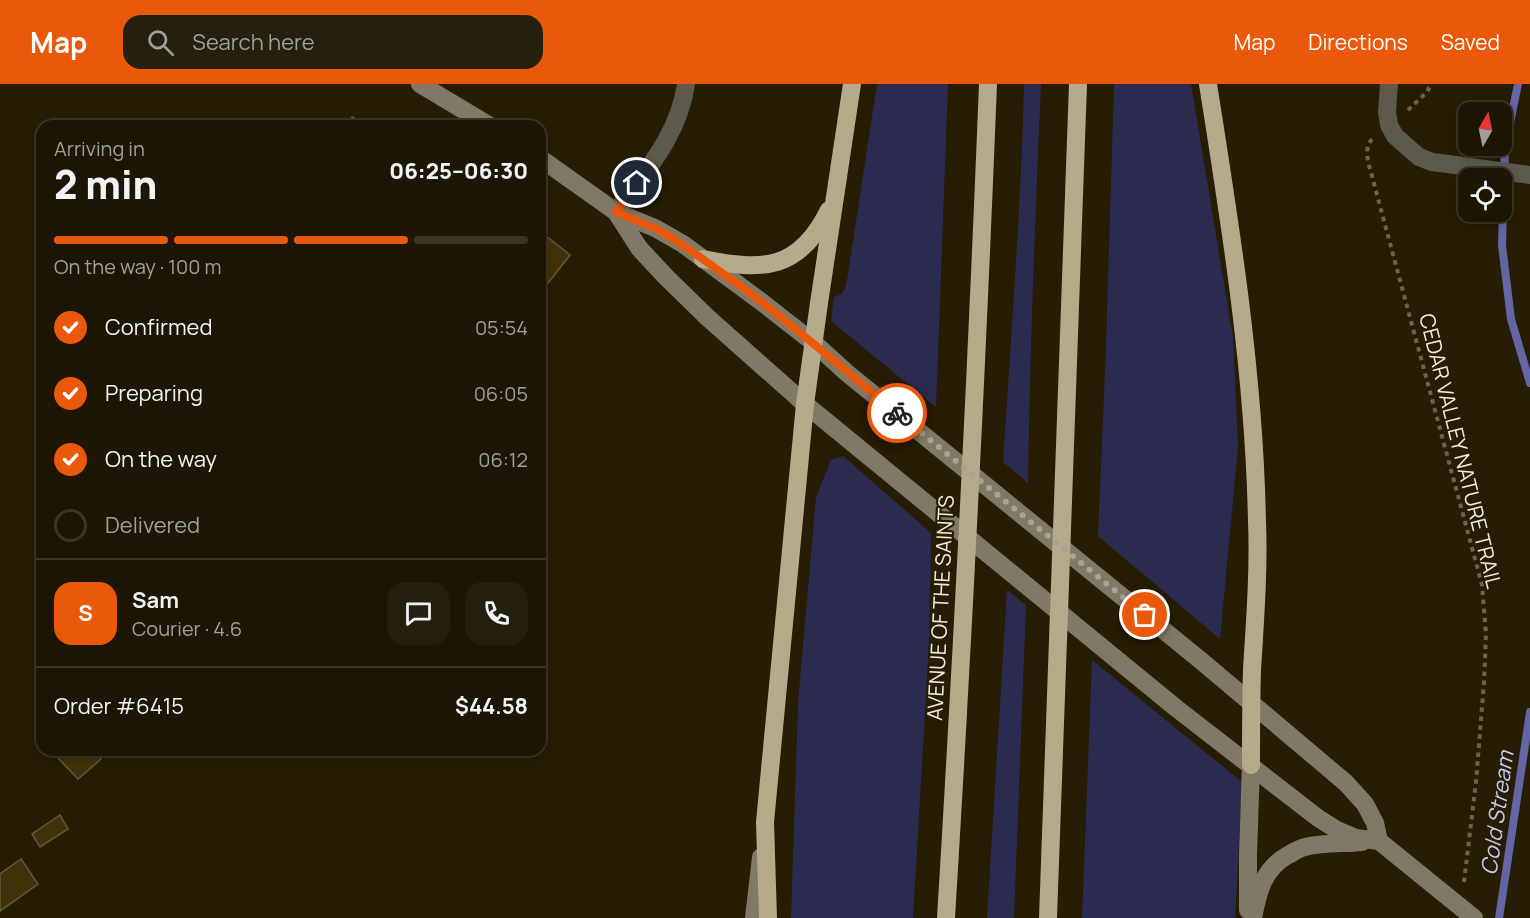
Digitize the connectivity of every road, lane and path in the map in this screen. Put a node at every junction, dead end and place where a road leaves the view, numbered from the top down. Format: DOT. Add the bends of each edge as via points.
graph roads {
  1 [pos="420,84"];
  2 [pos="686,84"];
  3 [pos="852,84"];
  4 [pos="988,84"];
  5 [pos="1078,84"];
  6 [pos="1208,84"];
  7 [pos="1389,84"];
  8 [pos="1431,84"];
  9 [pos="1410,108"];
  10 [pos="480,120"];
  11 [pos="1370,140"];
  12 [pos="546,162"];
  13 [pos="1530,175"];
  14 [pos="835,198"];
  15 [pos="616,212"];
  16 [pos="703,259"];
  17 [pos="814,343"];
  18 [pos="805,404"];
  19 [pos="1252,703"];
  20 [pos="1251,765"];
  21 [pos="765,822"];
  22 [pos="1379,841"];
  23 [pos="1463,884"];
  24 [pos="754,918"];
  25 [pos="768,918"];
  26 [pos="946,918"];
  27 [pos="1048,918"];
  28 [pos="1251,918"];
  29 [pos="1474,918"];
  1 -- 10 [label="main road"];
  2 -- 15 [label="street" via="684,102 672,131"];
  3 -- 14 [label="highway"];
  4 -- 26 [label="highway, AVENUE OF THE SAINTS"];
  5 -- 27 [label="highway"];
  6 -- 19 [label="highway" via="1236,262 1255,456 1258,577"];
  7 -- 13 [label="street" via="1389,125 1395,136 1419,157"];
  8 -- 9 [label="path"];
  11 -- 23 [label="path, CEDAR VALLEY NATURE TRAIL" via="1367,155 1373,180 1482,585 1484,682"];
  12 -- 15 [label="main road"];
  14 -- 16 [label="highway" via="820,229 806,246 790,256 758,266"];
  14 -- 17 [label="highway"];
  15 -- 16 [label="main road" via="656,228"];
  15 -- 18 [label="main road" via="639,248 666,277"];
  16 -- 17 [label="main road"];
  17 -- 18 [label="highway"];
  17 -- 19 [label="main road"];
  18 -- 20 [label="main road"];
  18 -- 21 [label="highway"];
  19 -- 20 [label="highway"];
  19 -- 22 [label="main road" via="1346,783 1365,804"];
  20 -- 22 [label="main road" via="1337,830"];
  20 -- 28 [label="main road"];
  21 -- 24 [label="main road"];
  21 -- 25 [label="highway"];
  22 -- 28 [label="main road" via="1303,847 1279,860 1265,877"];
  22 -- 29 [label="main road"];
}
